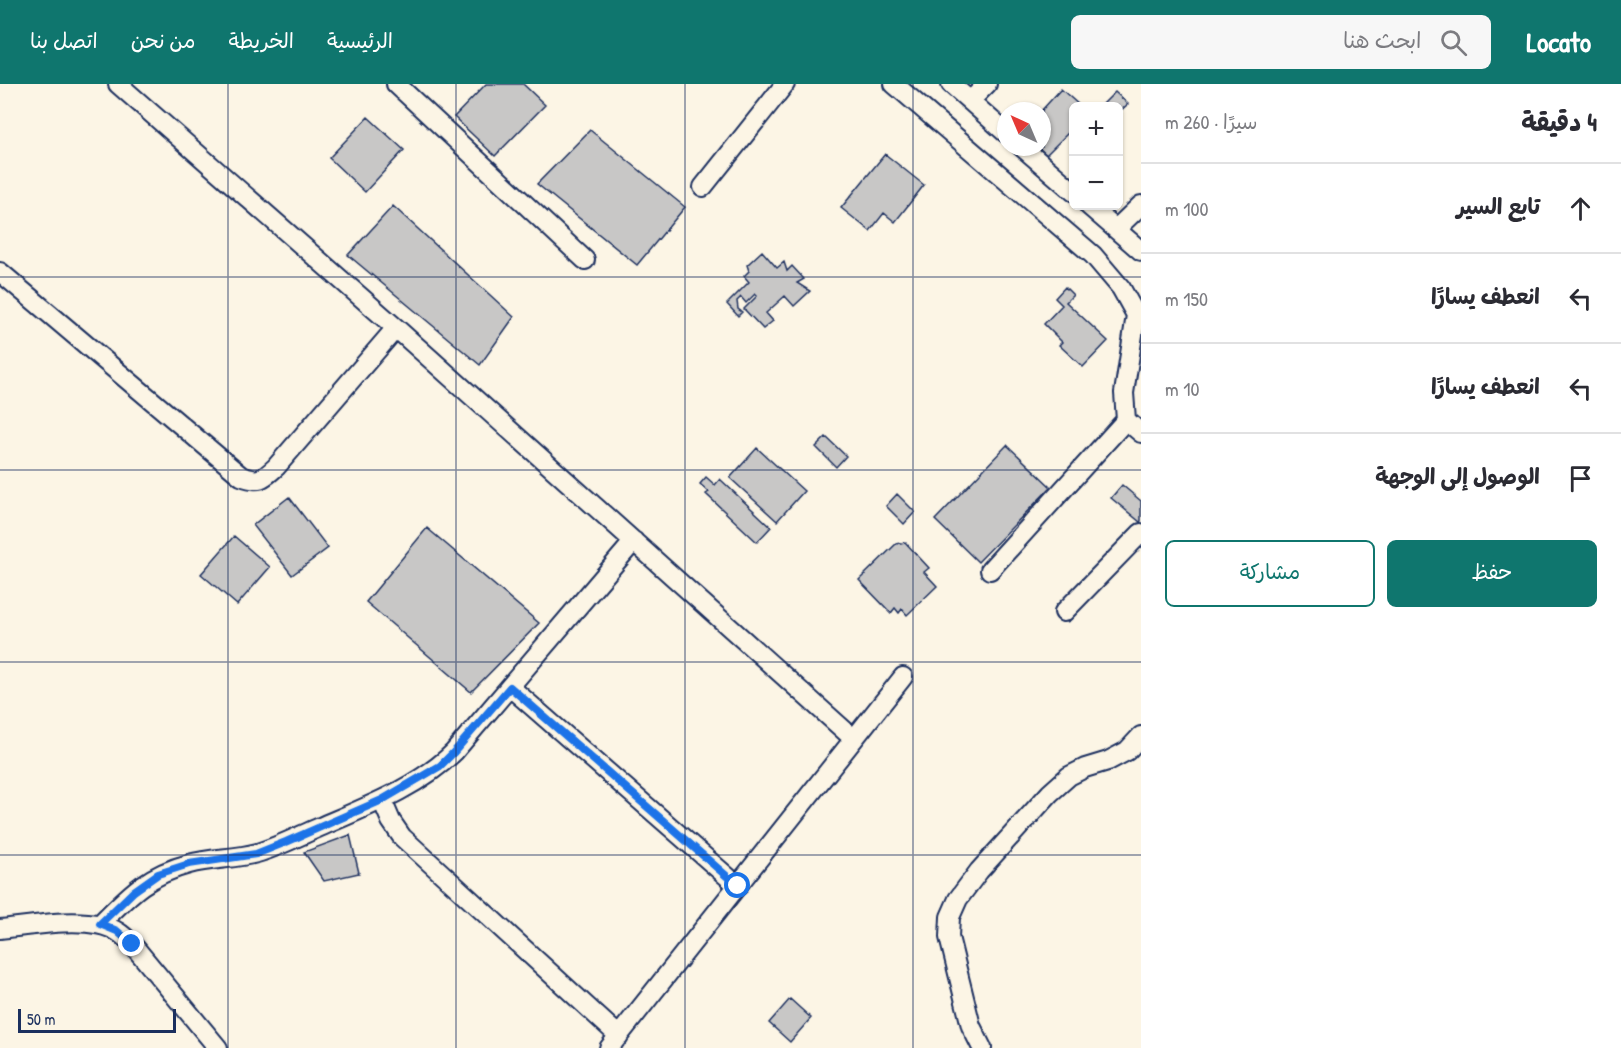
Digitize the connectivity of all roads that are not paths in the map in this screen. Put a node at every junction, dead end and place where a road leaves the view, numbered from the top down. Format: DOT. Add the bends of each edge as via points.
graph roads {
  1 [pos="118,84"];
  2 [pos="396,84"];
  3 [pos="785,84"];
  4 [pos="894,84"];
  5 [pos="951,84"];
  6 [pos="987,84"];
  7 [pos="970,101"];
  8 [pos="997,125"];
  9 [pos="1032,156"];
  10 [pos="703,187"];
  11 [pos="1069,188"];
  12 [pos="1141,205"];
  13 [pos="1094,210"];
  14 [pos="1116,229"];
  15 [pos="1141,251"];
  16 [pos="585,260"];
  17 [pos="0,272"];
  18 [pos="396,328"];
  19 [pos="1126,420"];
  20 [pos="1141,433"];
  21 [pos="1141,533"];
  22 [pos="634,541"];
  23 [pos="990,570"];
  24 [pos="1064,612"];
  25 [pos="903,677"];
  26 [pos="510,687"];
  27 [pos="1141,736"];
  28 [pos="854,739"];
  29 [pos="382,800"];
  30 [pos="738,886"];
  31 [pos="100,924"];
  32 [pos="0,929"];
  33 [pos="614,1042"];
  34 [pos="218,1048"];
  35 [pos="982,1048"];
  1 -- 18 [label="street"];
  2 -- 16 [label="street"];
  3 -- 10 [label="street"];
  4 -- 19 [label="street" via="1093,255 1121,288 1136,315 1124,393"];
  5 -- 7 [label="street"];
  6 -- 7 [label="street"];
  7 -- 8 [label="street"];
  9 -- 11 [label="street"];
  12 -- 14 [label="street"];
  13 -- 14 [label="street"];
  14 -- 15 [label="street"];
  17 -- 18 [label="street" via="240,476 252,480 264,478 276,467"];
  18 -- 22 [label="street"];
  19 -- 20 [label="street"];
  19 -- 23 [label="street"];
  21 -- 24 [label="street"];
  22 -- 26 [label="street"];
  22 -- 28 [label="street"];
  25 -- 28 [label="street"];
  26 -- 29 [label="street" via="440,766"];
  26 -- 30 [label="street"];
  27 -- 35 [label="street" via="1127,751 1069,776 979,871 958,899 950,917 950,937 971,1026"];
  28 -- 30 [label="street"];
  29 -- 31 [label="street" via="256,854 189,864 158,874"];
  29 -- 33 [label="street" via="402,837"];
  30 -- 33 [label="street"];
  31 -- 32 [label="street" via="83,921"];
  31 -- 34 [label="street" via="117,931 132,944"];
}
